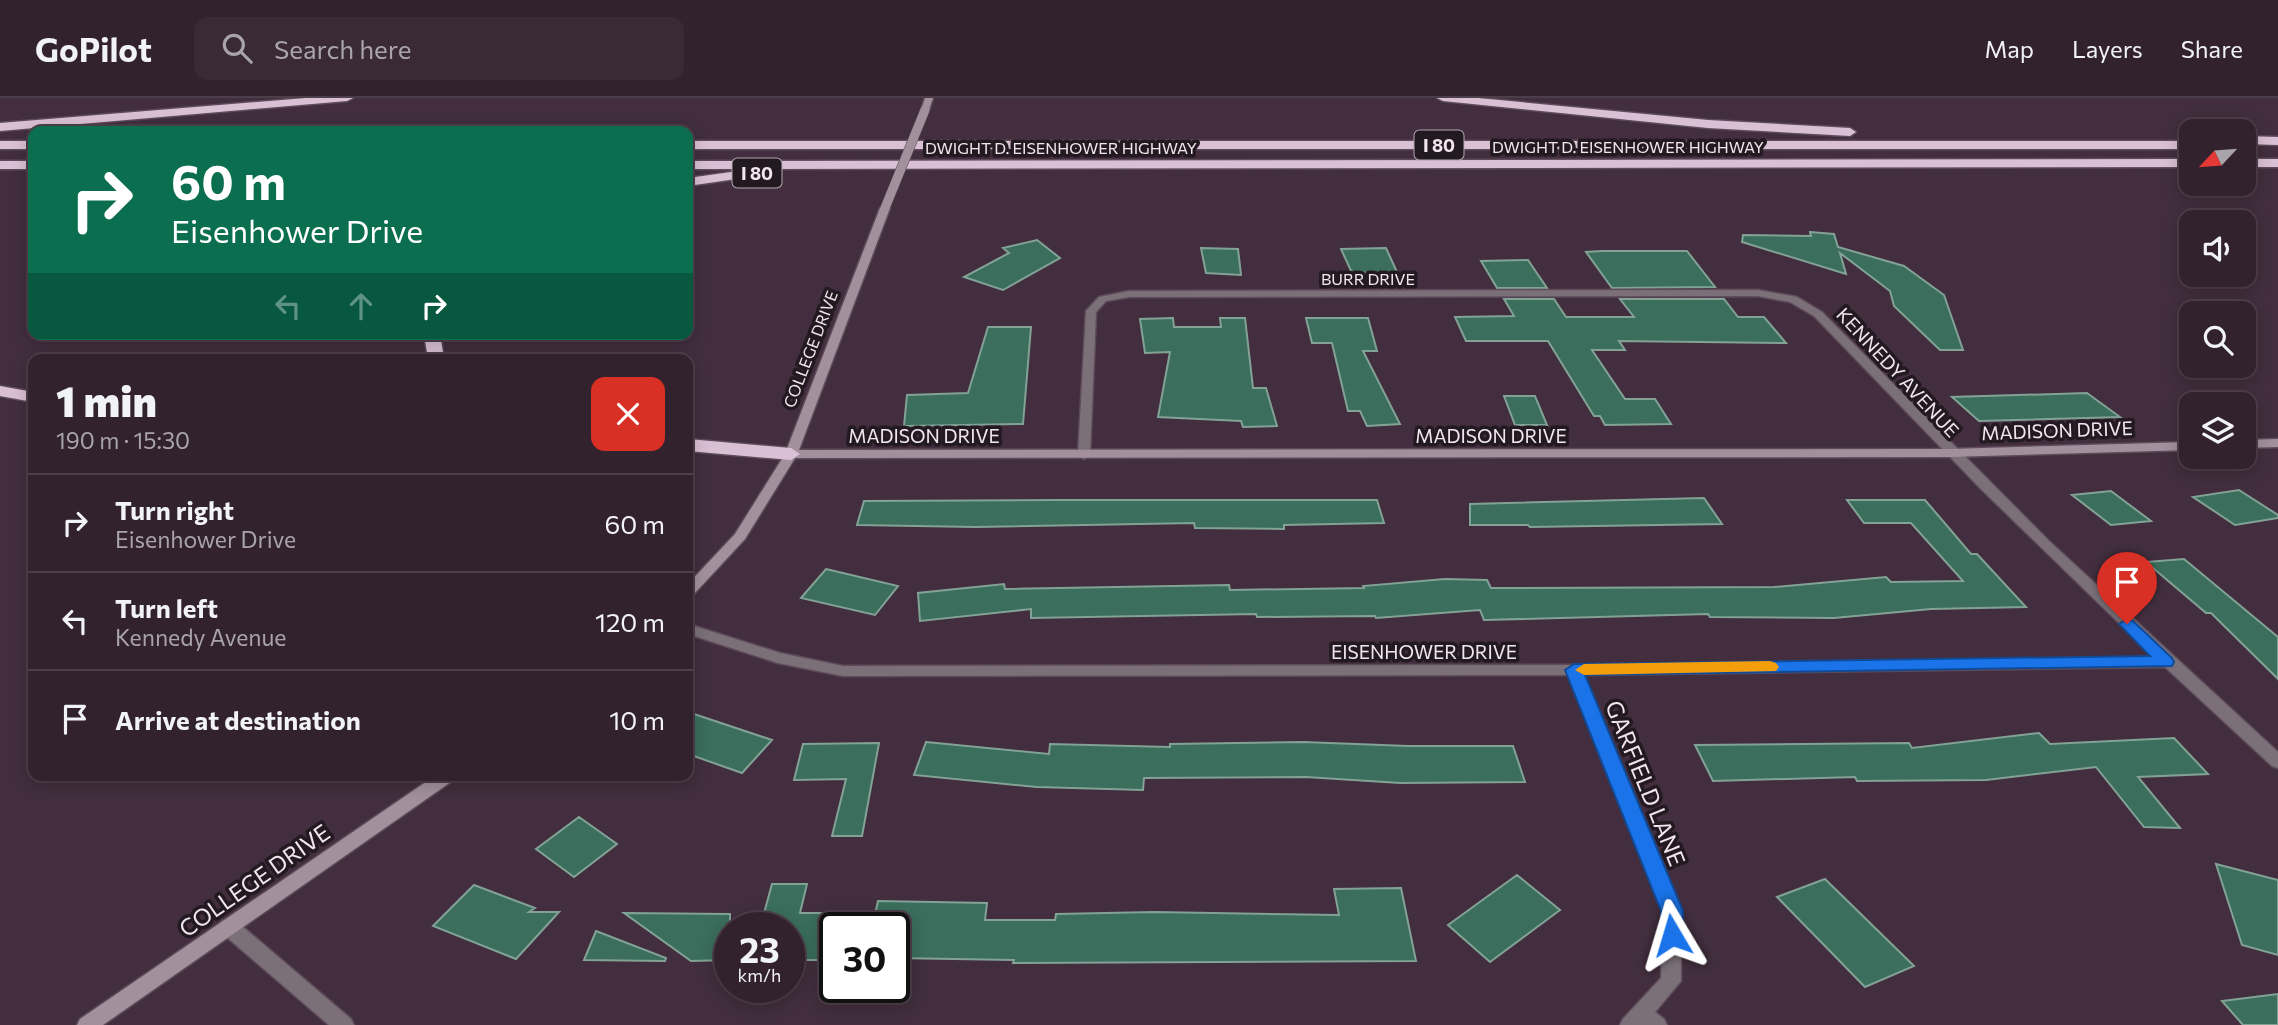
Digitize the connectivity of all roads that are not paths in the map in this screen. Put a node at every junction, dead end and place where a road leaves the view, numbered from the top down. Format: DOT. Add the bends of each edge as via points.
graph roads {
  1 [pos="347,98"];
  2 [pos="929,98"];
  3 [pos="1443,98"];
  4 [pos="0,127"];
  5 [pos="2179,142"];
  6 [pos="2179,142"];
  7 [pos="2256,142"];
  8 [pos="2278,143"];
  9 [pos="0,145"];
  10 [pos="28,145"];
  11 [pos="693,145"];
  12 [pos="2179,163"];
  13 [pos="2256,163"];
  14 [pos="2278,163"];
  15 [pos="0,164"];
  16 [pos="28,164"];
  17 [pos="693,164"];
  18 [pos="827,164"];
  19 [pos="693,182"];
  20 [pos="1793,299"];
  21 [pos="0,391"];
  22 [pos="28,396"];
  23 [pos="693,445"];
  24 [pos="2256,445"];
  25 [pos="2179,446"];
  26 [pos="2274,446"];
  27 [pos="1949,453"];
  28 [pos="791,454"];
  29 [pos="1084,455"];
  30 [pos="693,460"];
  31 [pos="693,587"];
  32 [pos="693,631"];
  33 [pos="2166,662"];
  34 [pos="1574,670"];
  35 [pos="2278,762"];
  36 [pos="440,781"];
  37 [pos="229,927"];
  38 [pos="1643,1021"];
  39 [pos="87,1025"];
  40 [pos="344,1025"];
  1 -- 4 [label="highway"];
  2 -- 28 [label="main road, COLLEGE DRIVE, bridge"];
  3 -- 5 [label="highway, I 80" via="1708,124"];
  6 -- 11 [label="highway, DWIGHT D. EISENHOWER HIGHWAY / I 80"];
  7 -- 8 [label="highway"];
  9 -- 10 [label="highway"];
  12 -- 18 [label="highway, DWIGHT D. EISENHOWER HIGHWAY / I 80"];
  13 -- 14 [label="highway"];
  15 -- 16 [label="highway"];
  17 -- 18 [label="highway, DWIGHT D. EISENHOWER HIGHWAY / I 80"];
  18 -- 19 [label="highway, I 80"];
  20 -- 27 [label="street, KENNEDY AVENUE" via="1818,314"];
  20 -- 29 [label="street, BURR DRIVE" via="1758,293 1674,293 1129,294 1102,299 1091,311"];
  21 -- 22 [label="highway"];
  23 -- 28 [label="highway"];
  24 -- 26 [label="main road"];
  25 -- 27 [label="main road, MADISON DRIVE"];
  27 -- 29 [label="main road, MADISON DRIVE"];
  27 -- 33 [label="street, KENNEDY AVENUE"];
  28 -- 29 [label="main road, MADISON DRIVE"];
  28 -- 30 [label="highway"];
  28 -- 31 [label="main road, COLLEGE DRIVE" via="740,536"];
  32 -- 34 [label="street, EISENHOWER DRIVE" via="843,671"];
  33 -- 34 [label="street, EISENHOWER DRIVE"];
  33 -- 35 [label="street, KENNEDY AVENUE"];
  34 -- 38 [label="street, GARFIELD LANE" via="1672,911 1671,981"];
  36 -- 37 [label="main road, COLLEGE DRIVE"];
  37 -- 39 [label="main road, COLLEGE DRIVE"];
  37 -- 40 [label="street"];
}
